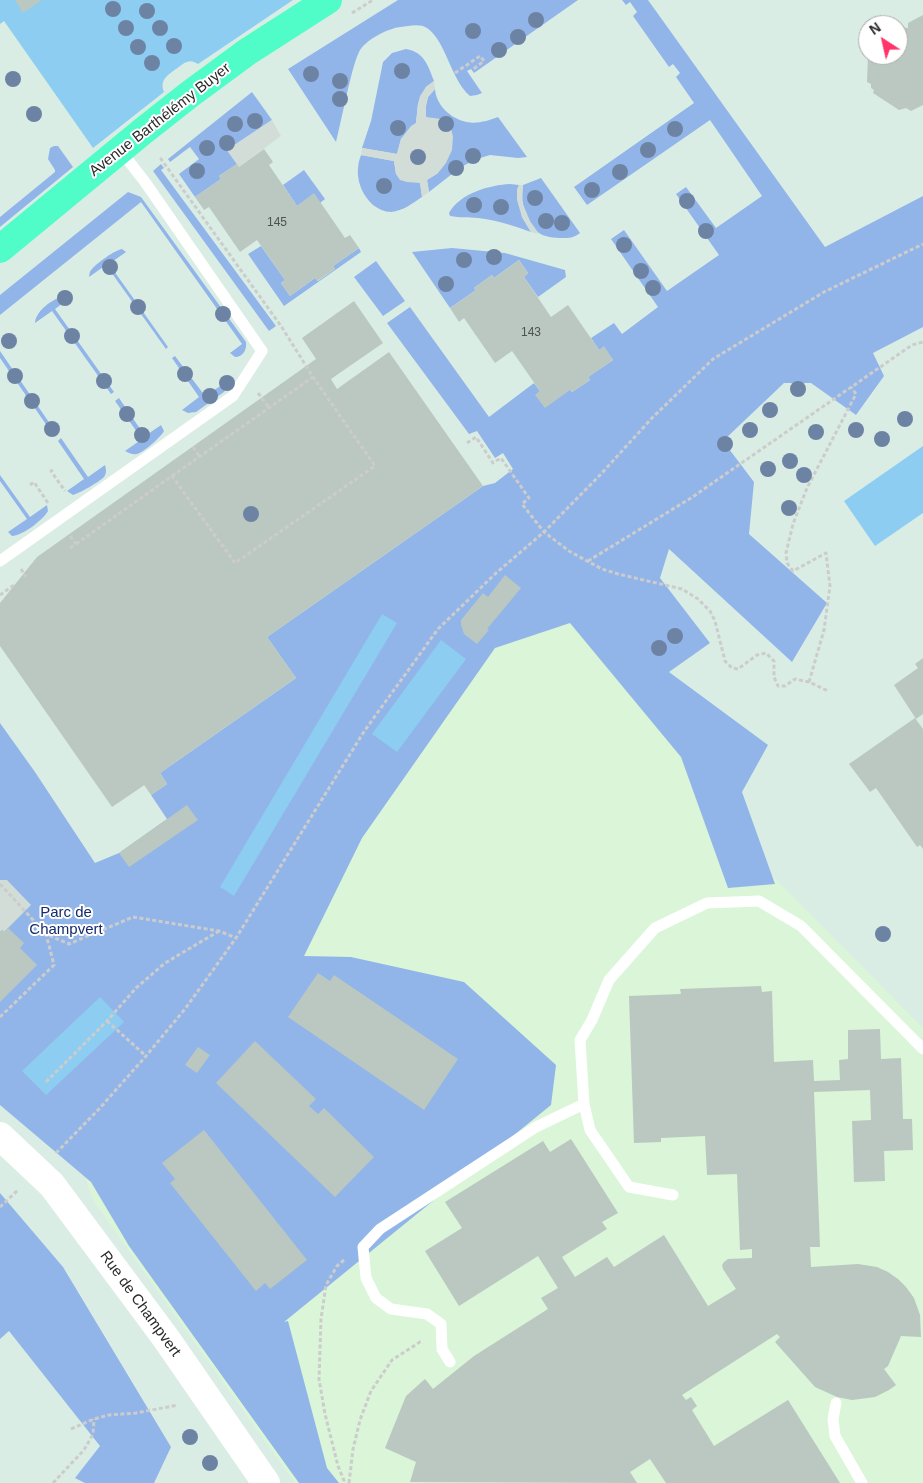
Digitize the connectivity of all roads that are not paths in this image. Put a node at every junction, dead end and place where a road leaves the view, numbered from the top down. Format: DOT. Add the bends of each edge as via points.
graph roads {
  1 [pos="328,0"];
  2 [pos="120,150"];
  3 [pos="0,249"];
  4 [pos="0,561"];
  5 [pos="923,1049"];
  6 [pos="584,1104"];
  7 [pos="0,1136"];
  8 [pos="673,1196"];
  9 [pos="450,1362"];
  10 [pos="836,1403"];
  11 [pos="266,1483"];
  12 [pos="862,1483"];
  1 -- 2 [label="main road, Avenue Barthélémy Buyer" via="247,52"];
  2 -- 3 [label="main road, Avenue Barthélémy Buyer"];
  2 -- 4 [label="lane" via="262,351 232,396"];
  5 -- 6 [label="lane" via="801,926 759,901 707,903 655,928 609,980 580,1040"];
  6 -- 8 [label="lane" via="590,1130 629,1187"];
  6 -- 9 [label="lane" via="536,1127 380,1229 363,1247 366,1278 376,1298 391,1309 427,1314 441,1324 442,1349"];
  7 -- 11 [label="street, Rue de Champvert" via="52,1185 165,1336"];
  10 -- 12 [label="lane" via="833,1419 835,1436"];
}
